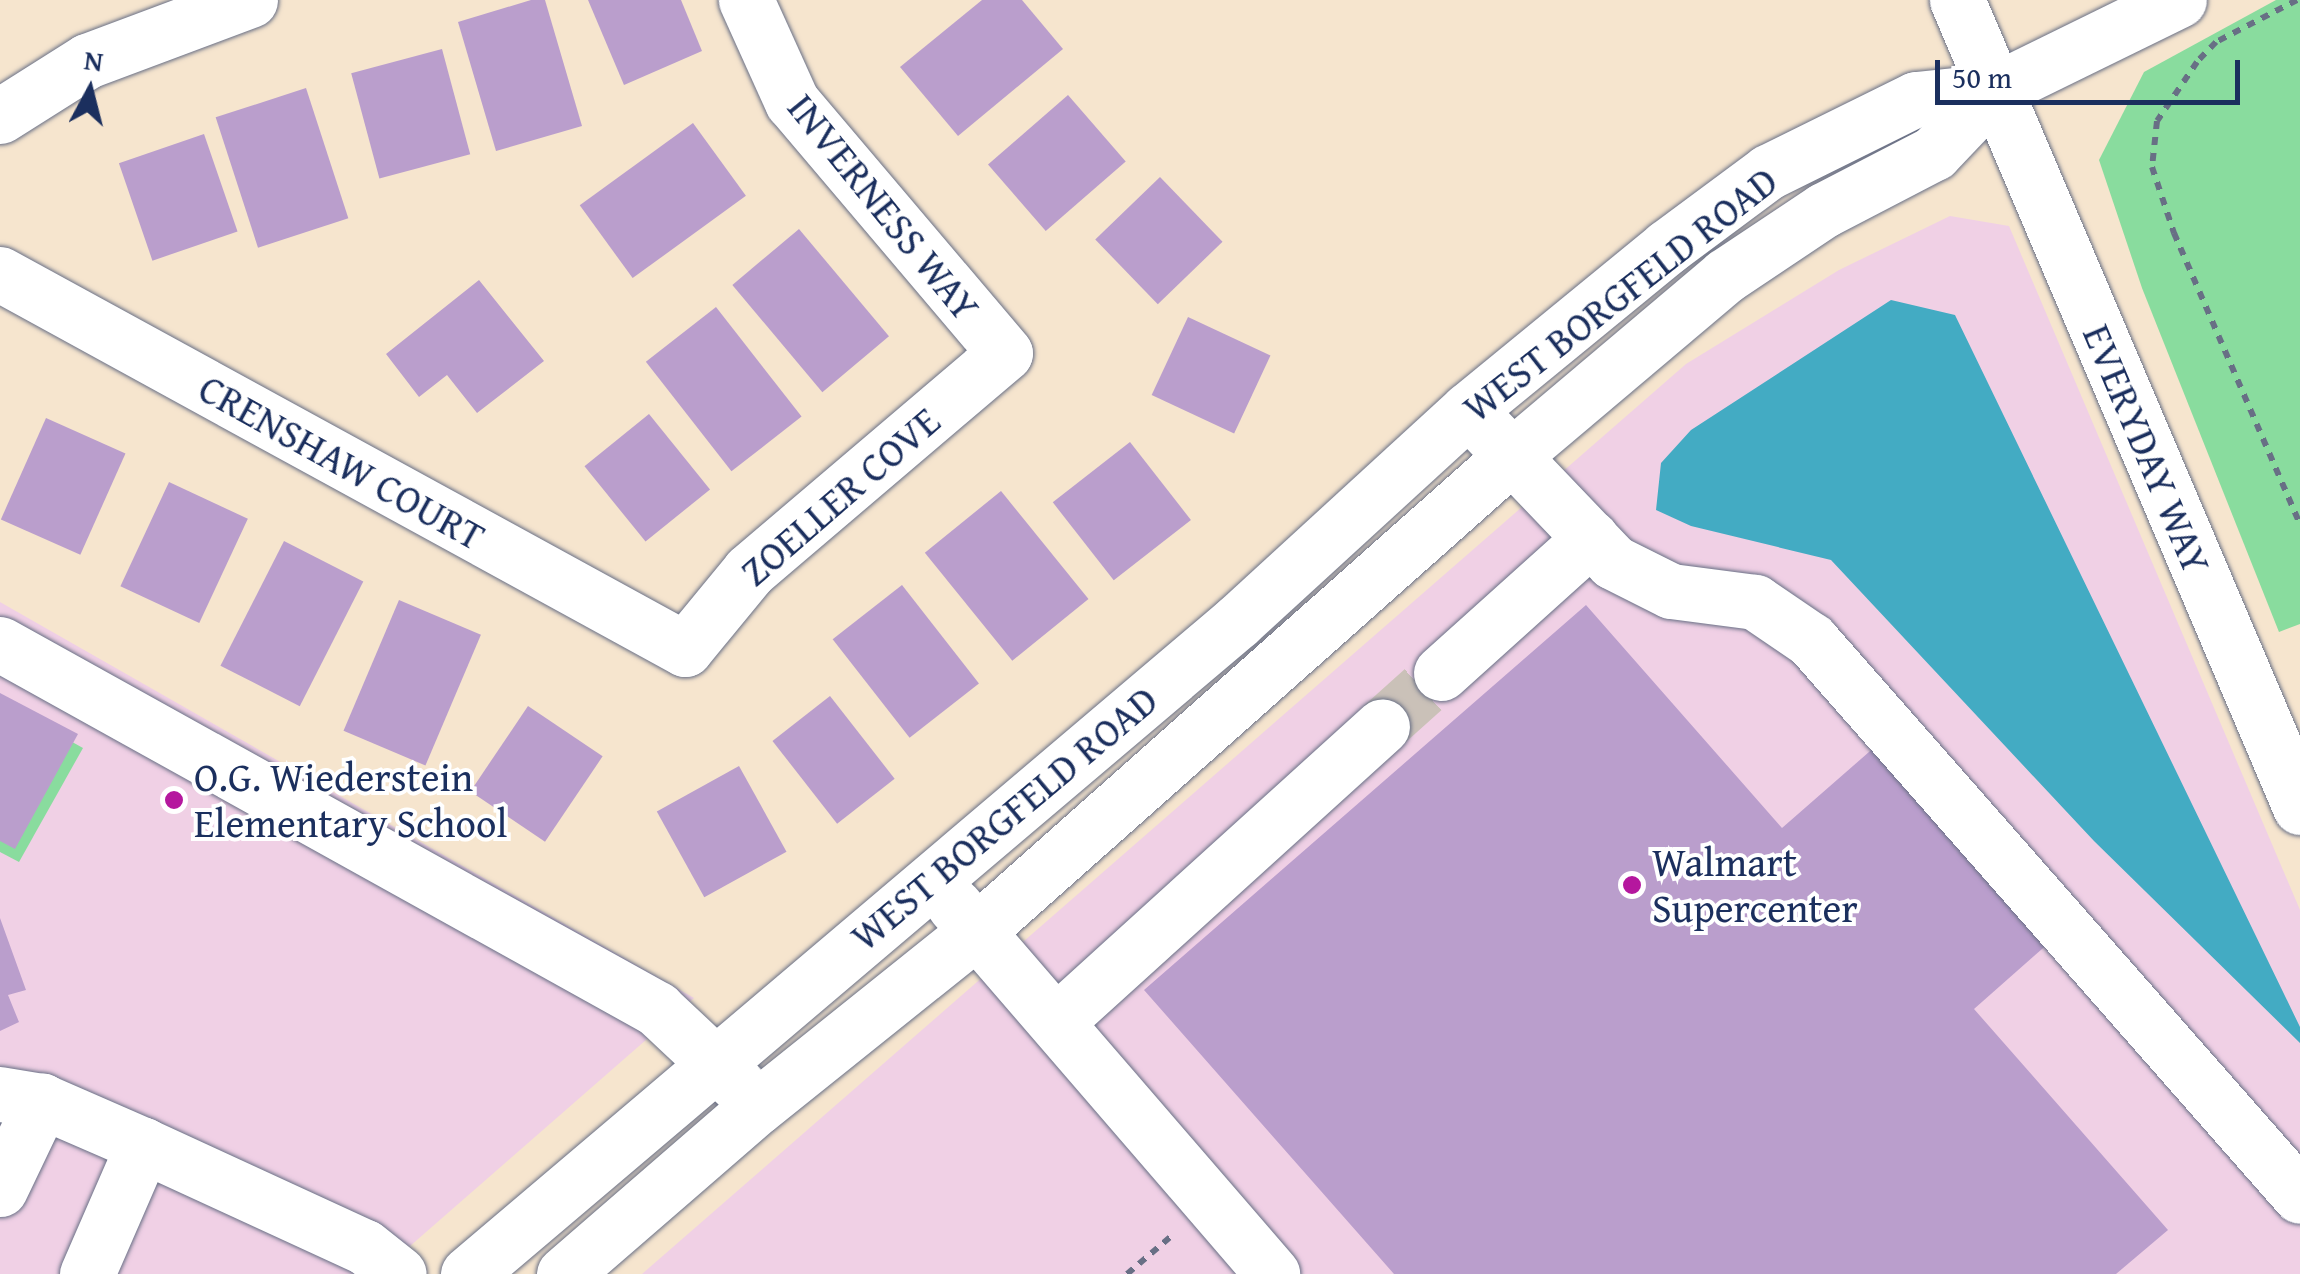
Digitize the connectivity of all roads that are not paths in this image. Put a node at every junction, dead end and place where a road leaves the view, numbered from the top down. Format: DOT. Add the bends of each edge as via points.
graph roads {
  1 [pos="250,0"];
  2 [pos="746,0"];
  3 [pos="1957,0"];
  4 [pos="2178,0"];
  5 [pos="1993,91"];
  6 [pos="0,116"];
  7 [pos="0,274"];
  8 [pos="1005,354"];
  9 [pos="1468,410"];
  10 [pos="1512,456"];
  11 [pos="1591,538"];
  12 [pos="0,644"];
  13 [pos="685,649"];
  14 [pos="1441,673"];
  15 [pos="2278,693"];
  16 [pos="1382,726"];
  17 [pos="2300,808"];
  18 [pos="931,880"];
  19 [pos="977,931"];
  20 [pos="1056,1022"];
  21 [pos="715,1060"];
  22 [pos="21,1098"];
  23 [pos="757,1107"];
  24 [pos="143,1145"];
  25 [pos="0,1189"];
  26 [pos="2300,1196"];
  27 [pos="87,1274"];
  28 [pos="399,1274"];
  29 [pos="468,1274"];
  30 [pos="564,1274"];
  31 [pos="1272,1274"];
  1 -- 6 [label="street" via="87,61"];
  2 -- 8 [label="street, INVERNESS WAY" via="792,102"];
  3 -- 5 [label="street, EVERYDAY WAY"];
  4 -- 5 [label="street"];
  5 -- 9 [label="street, WEST BORGFELD ROAD" via="1916,100 1768,172"];
  5 -- 10 [label="street, WEST BORGFELD ROAD" via="1934,154 1824,210 1725,276"];
  5 -- 15 [label="street, EVERYDAY WAY"];
  7 -- 13 [label="street, CRENSHAW COURT"];
  8 -- 13 [label="street, ZOELLER COVE" via="748,571"];
  9 -- 10 [label="street"];
  9 -- 18 [label="street, WEST BORGFELD ROAD" via="1238,621"];
  10 -- 11 [label="street"];
  10 -- 19 [label="street, WEST BORGFELD ROAD"];
  11 -- 14 [label="street"];
  11 -- 26 [label="street" via="1612,562 1672,591 1755,602 1811,640"];
  12 -- 21 [label="street" via="657,1010"];
  15 -- 17 [label="street, EVERYDAY WAY"];
  16 -- 20 [label="street"];
  18 -- 19 [label="street"];
  18 -- 21 [label="street, WEST BORGFELD ROAD"];
  19 -- 20 [label="street"];
  19 -- 23 [label="street, WEST BORGFELD ROAD"];
  20 -- 31 [label="street"];
  21 -- 23 [label="street"];
  21 -- 29 [label="street, WEST BORGFELD ROAD"];
  22 -- 24 [label="street"];
  22 -- 25 [label="street"];
  23 -- 30 [label="street, WEST BORGFELD ROAD"];
  24 -- 27 [label="street"];
  24 -- 28 [label="street" via="366,1247"];
}
